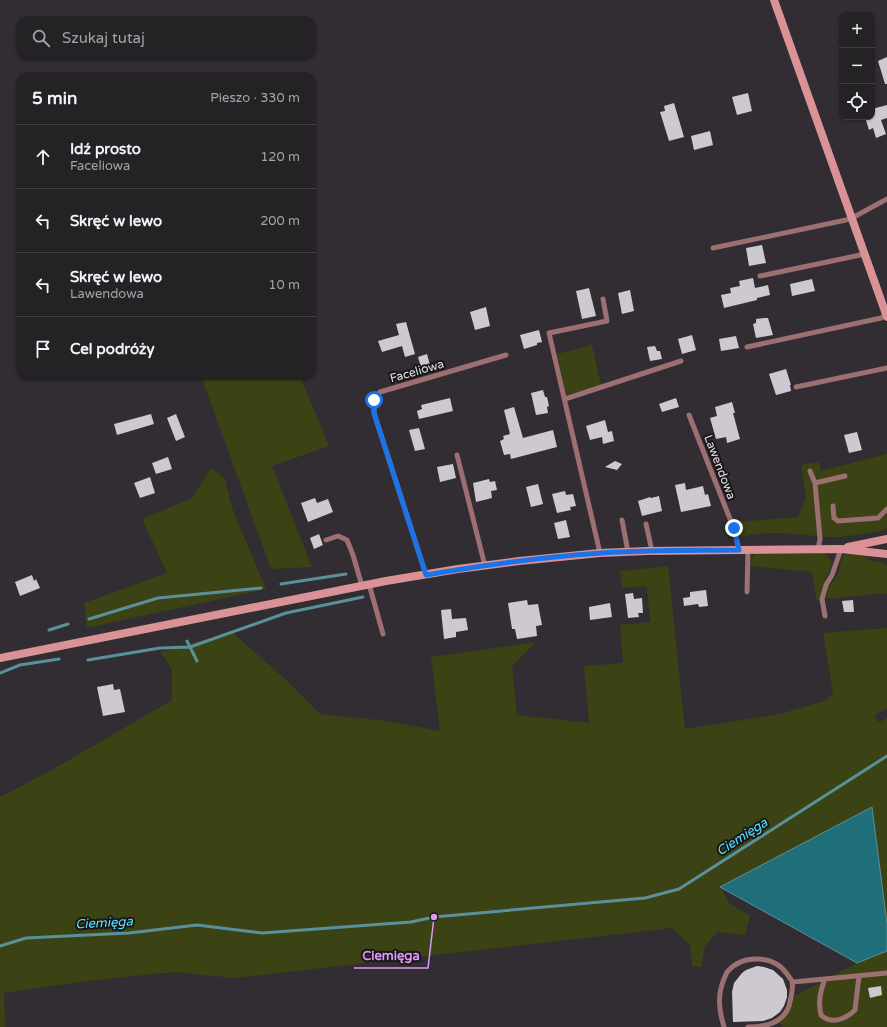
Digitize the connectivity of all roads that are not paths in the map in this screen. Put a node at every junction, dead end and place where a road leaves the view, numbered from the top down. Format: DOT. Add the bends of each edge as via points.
graph roads {
  1 [pos="774,0"];
  2 [pos="887,199"];
  3 [pos="852,218"];
  4 [pos="713,248"];
  5 [pos="865,254"];
  6 [pos="760,276"];
  7 [pos="603,299"];
  8 [pos="887,316"];
  9 [pos="747,347"];
  10 [pos="506,355"];
  11 [pos="681,361"];
  12 [pos="887,368"];
  13 [pos="796,387"];
  14 [pos="565,399"];
  15 [pos="689,415"];
  16 [pos="457,455"];
  17 [pos="810,471"];
  18 [pos="845,476"];
  19 [pos="815,483"];
  20 [pos="833,506"];
  21 [pos="887,508"];
  22 [pos="622,520"];
  23 [pos="646,524"];
  24 [pos="887,539"];
  25 [pos="326,540"];
  26 [pos="818,549"];
  27 [pos="841,549"];
  28 [pos="739,550"];
  29 [pos="748,550"];
  30 [pos="652,551"];
  31 [pos="628,552"];
  32 [pos="600,553"];
  33 [pos="887,554"];
  34 [pos="485,566"];
  35 [pos="426,575"];
  36 [pos="366,585"];
  37 [pos="747,592"];
  38 [pos="825,616"];
  39 [pos="383,634"];
  40 [pos="0,658"];
  41 [pos="887,973"];
  42 [pos="859,976"];
  43 [pos="825,979"];
  44 [pos="793,982"];
  45 [pos="724,1027"];
  46 [pos="748,1027"];
  1 -- 3 [label="main road"];
  2 -- 3 [label="lane"];
  3 -- 4 [label="lane"];
  3 -- 5 [label="main road"];
  5 -- 6 [label="lane"];
  5 -- 8 [label="main road"];
  7 -- 14 [label="lane" via="607,321 549,333"];
  8 -- 9 [label="lane"];
  10 -- 35 [label="lane, Faceliowa" via="380,392 374,400 374,413"];
  11 -- 14 [label="lane"];
  12 -- 13 [label="lane"];
  14 -- 32 [label="lane"];
  15 -- 28 [label="lane, Lawendowa" via="734,528"];
  16 -- 34 [label="lane"];
  17 -- 19 [label="lane"];
  18 -- 19 [label="lane"];
  19 -- 26 [label="lane" via="820,539"];
  20 -- 21 [label="lane" via="834,518 838,521 878,518"];
  22 -- 31 [label="lane"];
  23 -- 30 [label="lane"];
  24 -- 27 [label="main road"];
  25 -- 36 [label="lane" via="338,536 347,540"];
  26 -- 27 [label="main road"];
  26 -- 29 [label="main road"];
  27 -- 33 [label="main road"];
  27 -- 38 [label="lane" via="822,600"];
  28 -- 29 [label="main road"];
  28 -- 30 [label="main road"];
  29 -- 37 [label="lane"];
  30 -- 31 [label="main road"];
  31 -- 32 [label="main road"];
  32 -- 34 [label="main road"];
  34 -- 35 [label="main road"];
  35 -- 36 [label="main road"];
  36 -- 39 [label="lane"];
  36 -- 40 [label="main road"];
  41 -- 42 [label="lane"];
  42 -- 43 [label="lane"];
  42 -- 43 [label="lane" via="855,1010 848,1016 835,1020 824,1018 819,1007 819,996"];
  43 -- 44 [label="lane"];
  44 -- 45 [label="lane" via="784,970 773,962 757,958 742,962 728,971 720,989 719,1008"];
  44 -- 46 [label="lane" via="787,1011 777,1021 765,1027"];
}
